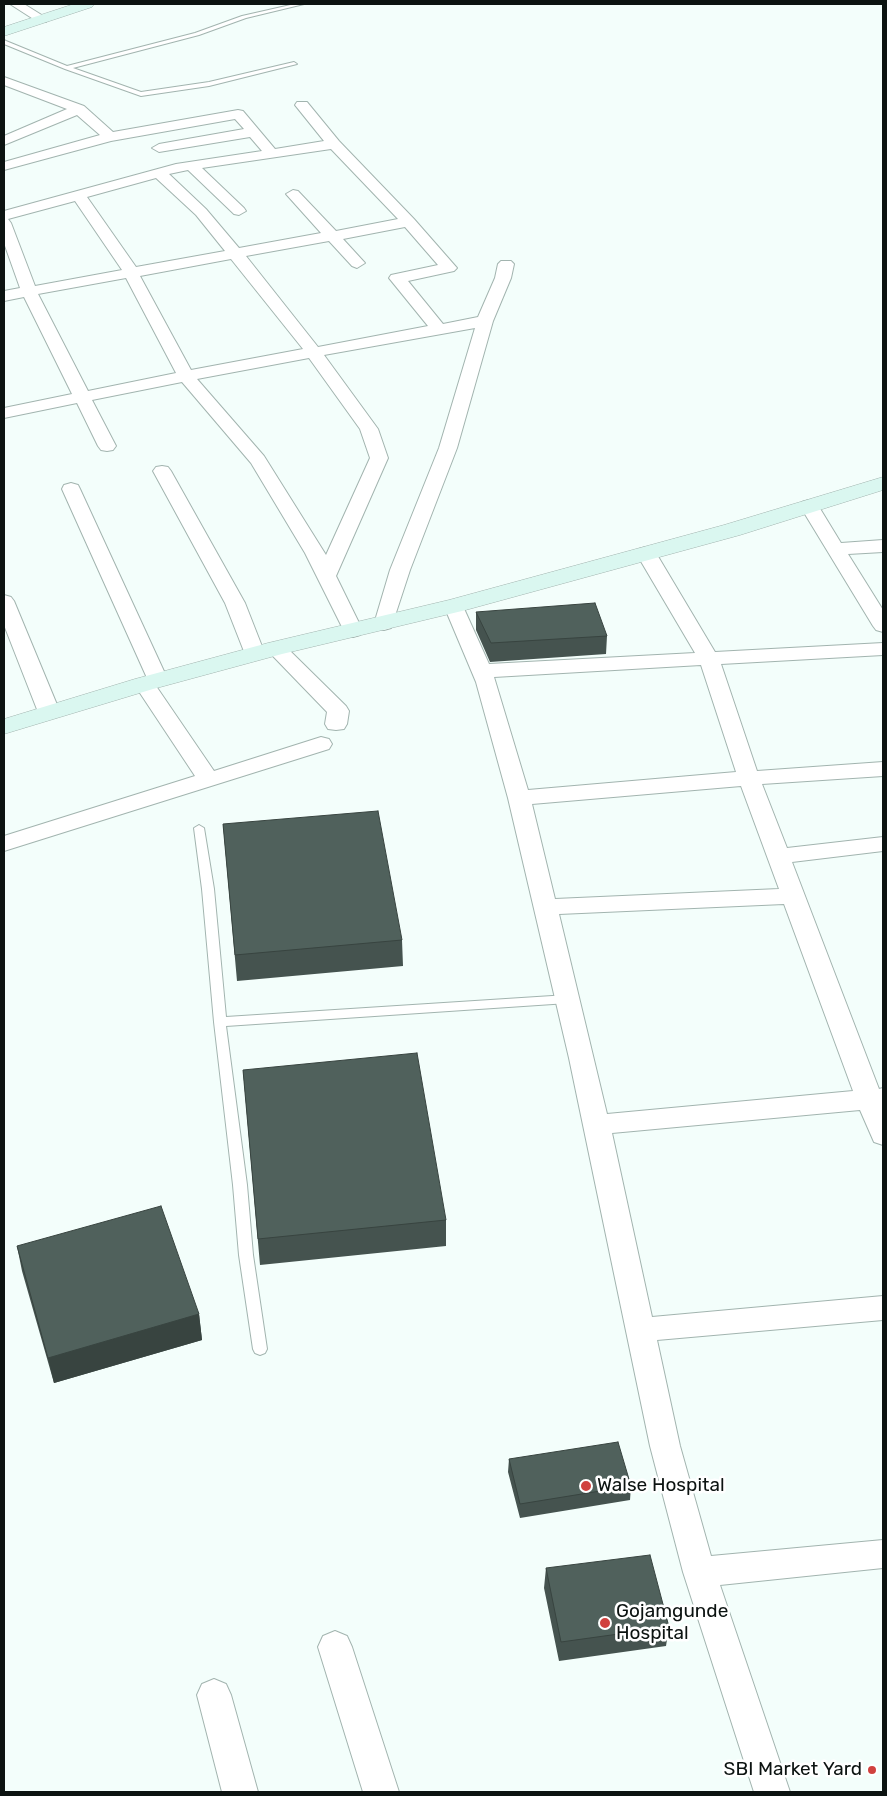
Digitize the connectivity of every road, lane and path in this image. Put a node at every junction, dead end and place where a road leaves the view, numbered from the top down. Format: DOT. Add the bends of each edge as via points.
graph roads {
  1 [pos="16,4"];
  2 [pos="87,4"];
  3 [pos="301,4"];
  4 [pos="42,19"];
  5 [pos="4,32"];
  6 [pos="4,42"];
  7 [pos="294,64"];
  8 [pos="67,68"];
  9 [pos="6,84"];
  10 [pos="302,105"];
  11 [pos="79,109"];
  12 [pos="253,132"];
  13 [pos="110,137"];
  14 [pos="4,141"];
  15 [pos="334,144"];
  16 [pos="159,148"];
  17 [pos="272,154"];
  18 [pos="4,166"];
  19 [pos="192,166"];
  20 [pos="159,173"];
  21 [pos="293,194"];
  22 [pos="78,195"];
  23 [pos="239,211"];
  24 [pos="5,216"];
  25 [pos="409,222"];
  26 [pos="332,236"];
  27 [pos="236,253"];
  28 [pos="357,263"];
  29 [pos="506,264"];
  30 [pos="132,274"];
  31 [pos="29,292"];
  32 [pos="4,296"];
  33 [pos="485,322"];
  34 [pos="440,330"];
  35 [pos="314,352"];
  36 [pos="186,376"];
  37 [pos="83,396"];
  38 [pos="4,413"];
  39 [pos="107,446"];
  40 [pos="162,471"];
  41 [pos="883,483"];
  42 [pos="71,490"];
  43 [pos="808,506"];
  44 [pos="883,546"];
  45 [pos="837,549"];
  46 [pos="646,553"];
  47 [pos="326,576"];
  48 [pos="4,601"];
  49 [pos="454,606"];
  50 [pos="384,624"];
  51 [pos="883,626"];
  52 [pos="353,632"];
  53 [pos="276,648"];
  54 [pos="883,649"];
  55 [pos="255,654"];
  56 [pos="710,659"];
  57 [pos="481,671"];
  58 [pos="151,682"];
  59 [pos="50,712"];
  60 [pos="336,724"];
  61 [pos="4,727"];
  62 [pos="321,744"];
  63 [pos="883,769"];
  64 [pos="750,778"];
  65 [pos="209,780"];
  66 [pos="519,798"];
  67 [pos="199,828"];
  68 [pos="4,844"];
  69 [pos="883,844"];
  70 [pos="779,856"];
  71 [pos="793,896"];
  72 [pos="545,907"];
  73 [pos="568,999"];
  74 [pos="220,1022"];
  75 [pos="876,1099"];
  76 [pos="596,1125"];
  77 [pos="883,1136"];
  78 [pos="883,1308"];
  79 [pos="640,1330"];
  80 [pos="260,1349"];
  81 [pos="883,1554"];
  82 [pos="699,1572"];
  83 [pos="335,1647"];
  84 [pos="214,1695"];
  85 [pos="240,1792"];
  86 [pos="381,1792"];
  87 [pos="772,1792"];
  1 -- 4 [label="street"];
  2 -- 4 [label="street"];
  3 -- 8 [label="lane"];
  4 -- 5 [label="street"];
  6 -- 8 [label="lane"];
  7 -- 8 [label="lane" via="210,84 141,94"];
  9 -- 11 [label="street"];
  10 -- 15 [label="street"];
  11 -- 13 [label="street"];
  11 -- 14 [label="street"];
  12 -- 13 [label="street" via="238,114"];
  12 -- 16 [label="street"];
  12 -- 17 [label="street"];
  13 -- 18 [label="street"];
  15 -- 17 [label="street"];
  15 -- 25 [label="street"];
  17 -- 19 [label="street"];
  19 -- 20 [label="street"];
  19 -- 23 [label="street"];
  20 -- 22 [label="street"];
  20 -- 27 [label="street" via="201,212"];
  21 -- 26 [label="street"];
  22 -- 24 [label="street"];
  22 -- 30 [label="street"];
  24 -- 31 [label="street"];
  25 -- 26 [label="street"];
  25 -- 34 [label="street" via="449,268 397,278"];
  26 -- 27 [label="street"];
  26 -- 28 [label="street"];
  27 -- 30 [label="street"];
  27 -- 35 [label="street"];
  29 -- 33 [label="street"];
  30 -- 31 [label="street"];
  30 -- 36 [label="street"];
  31 -- 32 [label="street"];
  31 -- 37 [label="street"];
  33 -- 34 [label="street"];
  33 -- 50 [label="street" via="448,448 400,570"];
  34 -- 35 [label="street"];
  35 -- 36 [label="street"];
  35 -- 47 [label="street" via="369,429 378,458"];
  36 -- 37 [label="street"];
  36 -- 47 [label="street" via="258,460"];
  37 -- 38 [label="street"];
  37 -- 39 [label="street"];
  40 -- 55 [label="street" via="235,603"];
  41 -- 43 [label="street"];
  42 -- 58 [label="street"];
  43 -- 45 [label="street"];
  43 -- 46 [label="street"];
  44 -- 45 [label="street"];
  45 -- 51 [label="street"];
  46 -- 49 [label="street"];
  46 -- 56 [label="street"];
  47 -- 52 [label="street"];
  48 -- 59 [label="street"];
  49 -- 50 [label="street"];
  49 -- 57 [label="street"];
  50 -- 52 [label="street"];
  52 -- 53 [label="street"];
  53 -- 55 [label="street"];
  53 -- 60 [label="street" via="338,711"];
  54 -- 56 [label="street"];
  55 -- 58 [label="street"];
  56 -- 57 [label="street"];
  56 -- 64 [label="street"];
  57 -- 66 [label="street"];
  58 -- 59 [label="street"];
  58 -- 65 [label="street"];
  59 -- 61 [label="street"];
  62 -- 65 [label="street"];
  63 -- 64 [label="street"];
  64 -- 66 [label="street"];
  64 -- 70 [label="street"];
  65 -- 68 [label="street"];
  66 -- 72 [label="street"];
  67 -- 74 [label="lane"];
  69 -- 70 [label="street"];
  70 -- 71 [label="street"];
  71 -- 72 [label="street"];
  71 -- 75 [label="street"];
  72 -- 73 [label="street"];
  73 -- 74 [label="lane"];
  73 -- 76 [label="street"];
  74 -- 80 [label="lane"];
  75 -- 76 [label="street"];
  75 -- 77 [label="street"];
  76 -- 79 [label="street"];
  78 -- 79 [label="street"];
  79 -- 82 [label="street" via="665,1446"];
  81 -- 82 [label="street"];
  82 -- 87 [label="street"];
  83 -- 86 [label="street"];
  84 -- 85 [label="street"];
}
